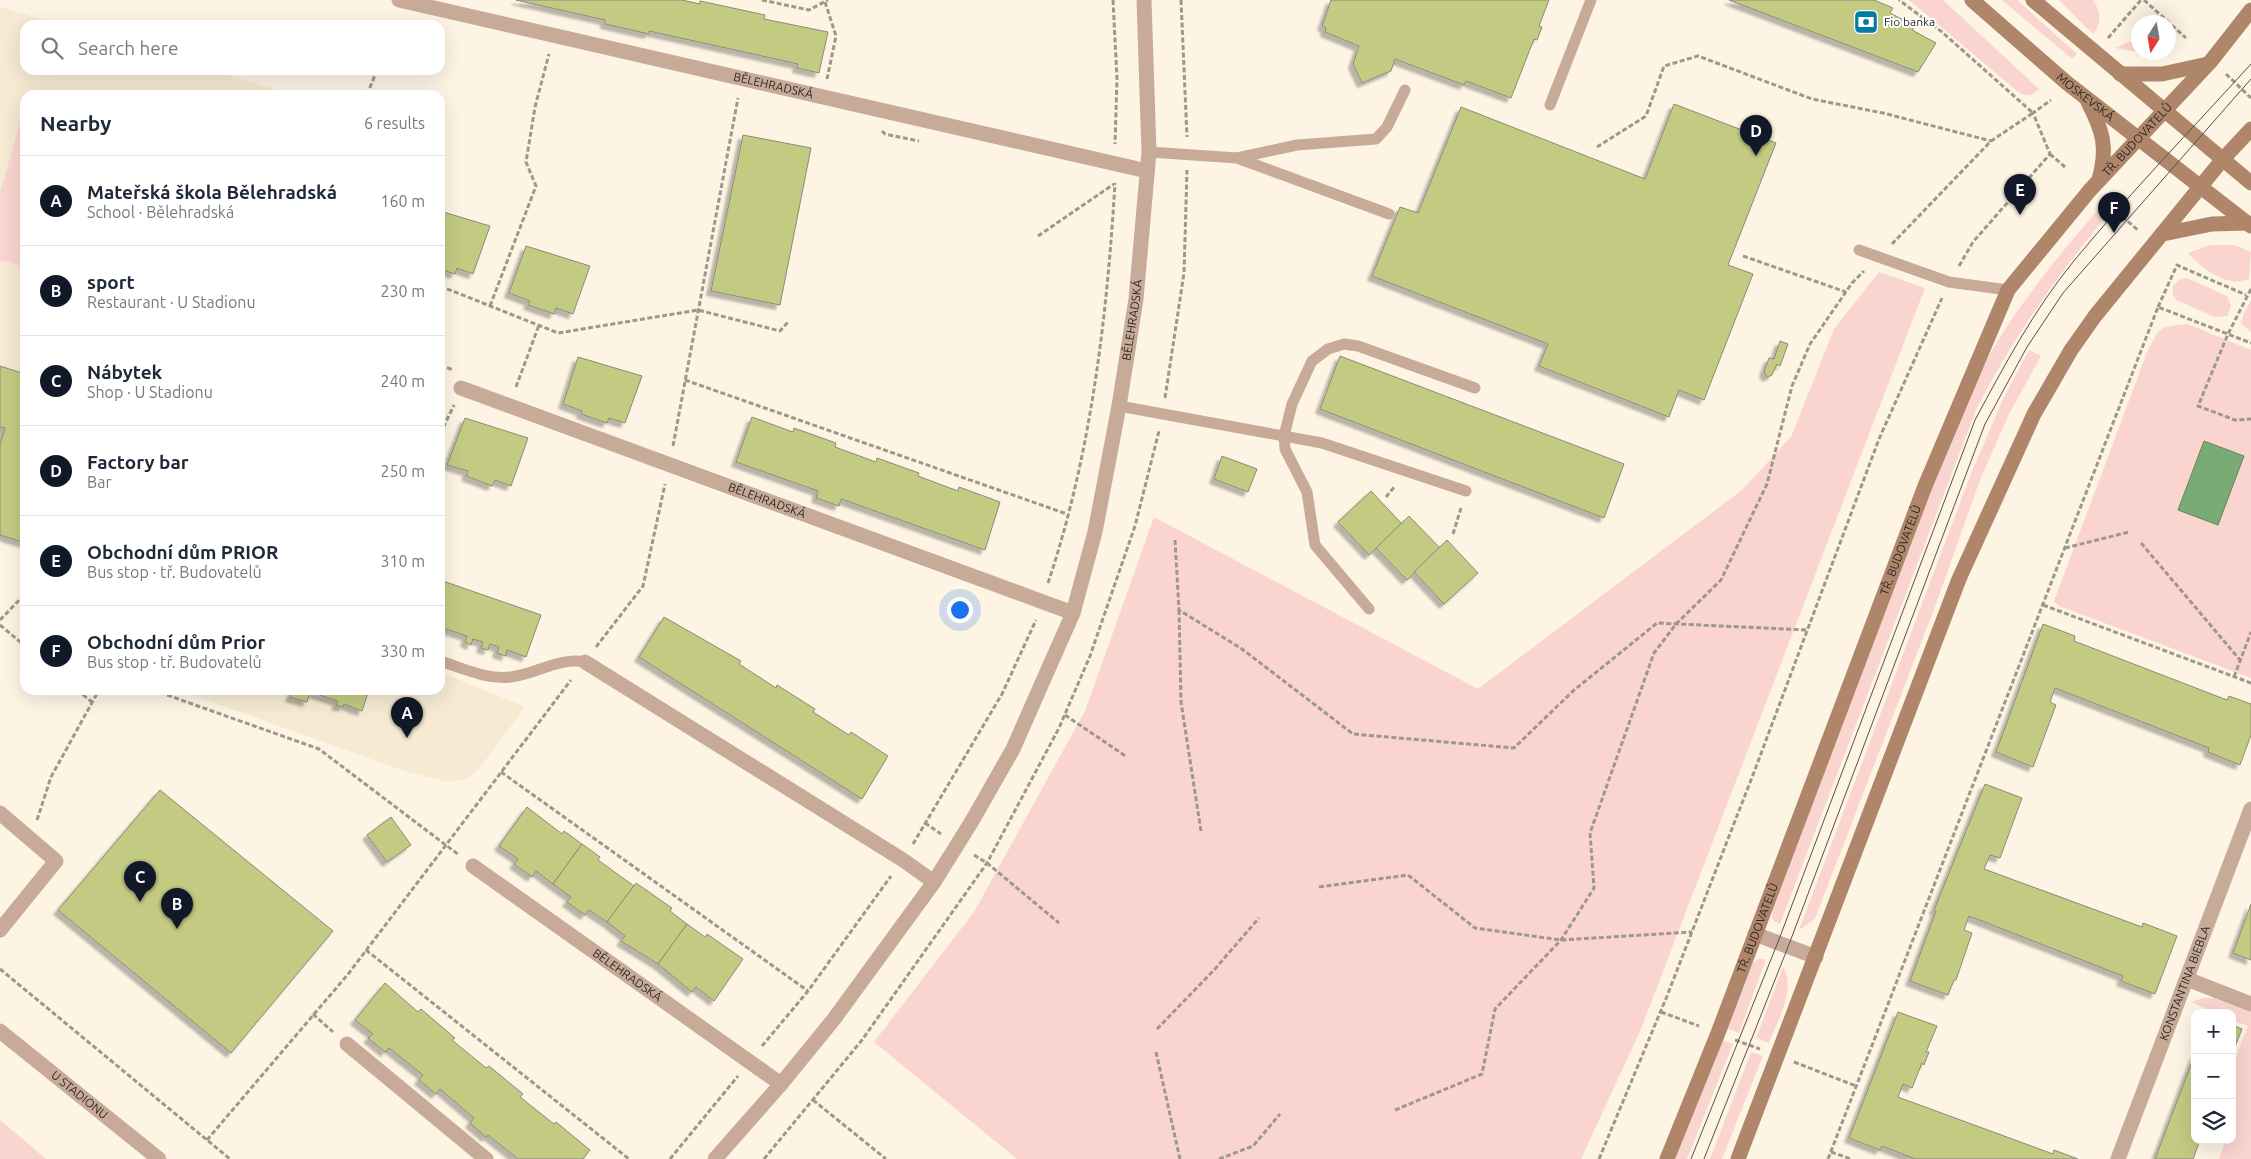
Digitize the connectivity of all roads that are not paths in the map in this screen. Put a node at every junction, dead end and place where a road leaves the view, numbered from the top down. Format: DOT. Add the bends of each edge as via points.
graph roads {
  1 [pos="398,0"];
  2 [pos="1144,0"];
  3 [pos="1592,0"];
  4 [pos="1972,0"];
  5 [pos="2033,0"];
  6 [pos="2251,10"];
  7 [pos="2208,64"];
  8 [pos="2120,74"];
  9 [pos="1405,90"];
  10 [pos="2086,97"];
  11 [pos="1550,105"];
  12 [pos="2165,109"];
  13 [pos="2251,129"];
  14 [pos="2138,138"];
  15 [pos="1149,152"];
  16 [pos="1236,158"];
  17 [pos="2223,159"];
  18 [pos="1147,171"];
  19 [pos="2099,181"];
  20 [pos="2251,183"];
  21 [pos="2203,186"];
  22 [pos="1390,214"];
  23 [pos="2250,224"];
  24 [pos="2163,234"];
  25 [pos="1859,250"];
  26 [pos="2008,290"];
  27 [pos="461,388"];
  28 [pos="1474,388"];
  29 [pos="1119,406"];
  30 [pos="1284,436"];
  31 [pos="1466,491"];
  32 [pos="1369,609"];
  33 [pos="1073,613"];
  34 [pos="585,662"];
  35 [pos="445,663"];
  36 [pos="2251,809"];
  37 [pos="0,813"];
  38 [pos="473,866"];
  39 [pos="934,882"];
  40 [pos="0,930"];
  41 [pos="1755,934"];
  42 [pos="1816,957"];
  43 [pos="2187,978"];
  44 [pos="2251,1004"];
  45 [pos="0,1031"];
  46 [pos="347,1044"];
  47 [pos="781,1084"];
  48 [pos="158,1159"];
  49 [pos="486,1159"];
  50 [pos="715,1159"];
  51 [pos="1667,1159"];
  52 [pos="1738,1159"];
  53 [pos="2118,1159"];
  1 -- 18 [label="street, BĚLEHRADSKÁ"];
  2 -- 15 [label="street, BĚLEHRADSKÁ"];
  3 -- 11 [label="lane"];
  4 -- 10 [label="street, MOSKEVSKÁ"];
  5 -- 8 [label="street"];
  6 -- 7 [label="street, TŘ. BUDOVATELŮ"];
  7 -- 8 [label="street" via="2147,76"];
  7 -- 12 [label="street, TŘ. BUDOVATELŮ"];
  8 -- 12 [label="street"];
  9 -- 16 [label="lane" via="1376,139 1298,145"];
  10 -- 14 [label="street, MOSKEVSKÁ"];
  10 -- 19 [label="street" via="2097,120 2105,157"];
  12 -- 14 [label="street, TŘ. BUDOVATELŮ"];
  12 -- 17 [label="street"];
  13 -- 17 [label="street"];
  14 -- 19 [label="street, TŘ. BUDOVATELŮ"];
  14 -- 21 [label="street, MOSKEVSKÁ"];
  15 -- 16 [label="lane"];
  15 -- 18 [label="street, BĚLEHRADSKÁ"];
  16 -- 22 [label="lane"];
  17 -- 20 [label="street"];
  17 -- 21 [label="street"];
  18 -- 29 [label="street, BĚLEHRADSKÁ" via="1136,299"];
  19 -- 26 [label="street, TŘ. BUDOVATELŮ"];
  21 -- 23 [label="street, MOSKEVSKÁ"];
  21 -- 24 [label="street"];
  23 -- 24 [label="street" via="2212,224"];
  24 -- 42 [label="street" via="2071,350 2026,431 1959,579"];
  25 -- 26 [label="lane" via="1949,282"];
  26 -- 41 [label="street, TŘ. BUDOVATELŮ" via="1925,486"];
  27 -- 33 [label="street, BĚLEHRADSKÁ"];
  28 -- 30 [label="lane" via="1358,346 1344,344 1328,349 1312,361 1292,404"];
  29 -- 30 [label="lane"];
  29 -- 33 [label="street, BĚLEHRADSKÁ" via="1095,532"];
  30 -- 31 [label="lane" via="1322,444"];
  30 -- 32 [label="lane" via="1285,449 1307,492 1315,545"];
  33 -- 39 [label="street, BĚLEHRADSKÁ" via="1013,749"];
  34 -- 35 [label="lane" via="572,659 517,676 492,677"];
  34 -- 39 [label="street"];
  36 -- 43 [label="street, KONSTANTINA BIEBLA"];
  37 -- 40 [label="street" via="56,861"];
  38 -- 47 [label="street, BĚLEHRADSKÁ"];
  39 -- 47 [label="street, BĚLEHRADSKÁ" via="834,1019"];
  41 -- 42 [label="street"];
  41 -- 51 [label="street, TŘ. BUDOVATELŮ"];
  42 -- 52 [label="street"];
  43 -- 44 [label="street"];
  43 -- 53 [label="street, KONSTANTINA BIEBLA"];
  45 -- 48 [label="street, U STADIONU"];
  46 -- 49 [label="street"];
  47 -- 50 [label="street, BĚLEHRADSKÁ"];
}
